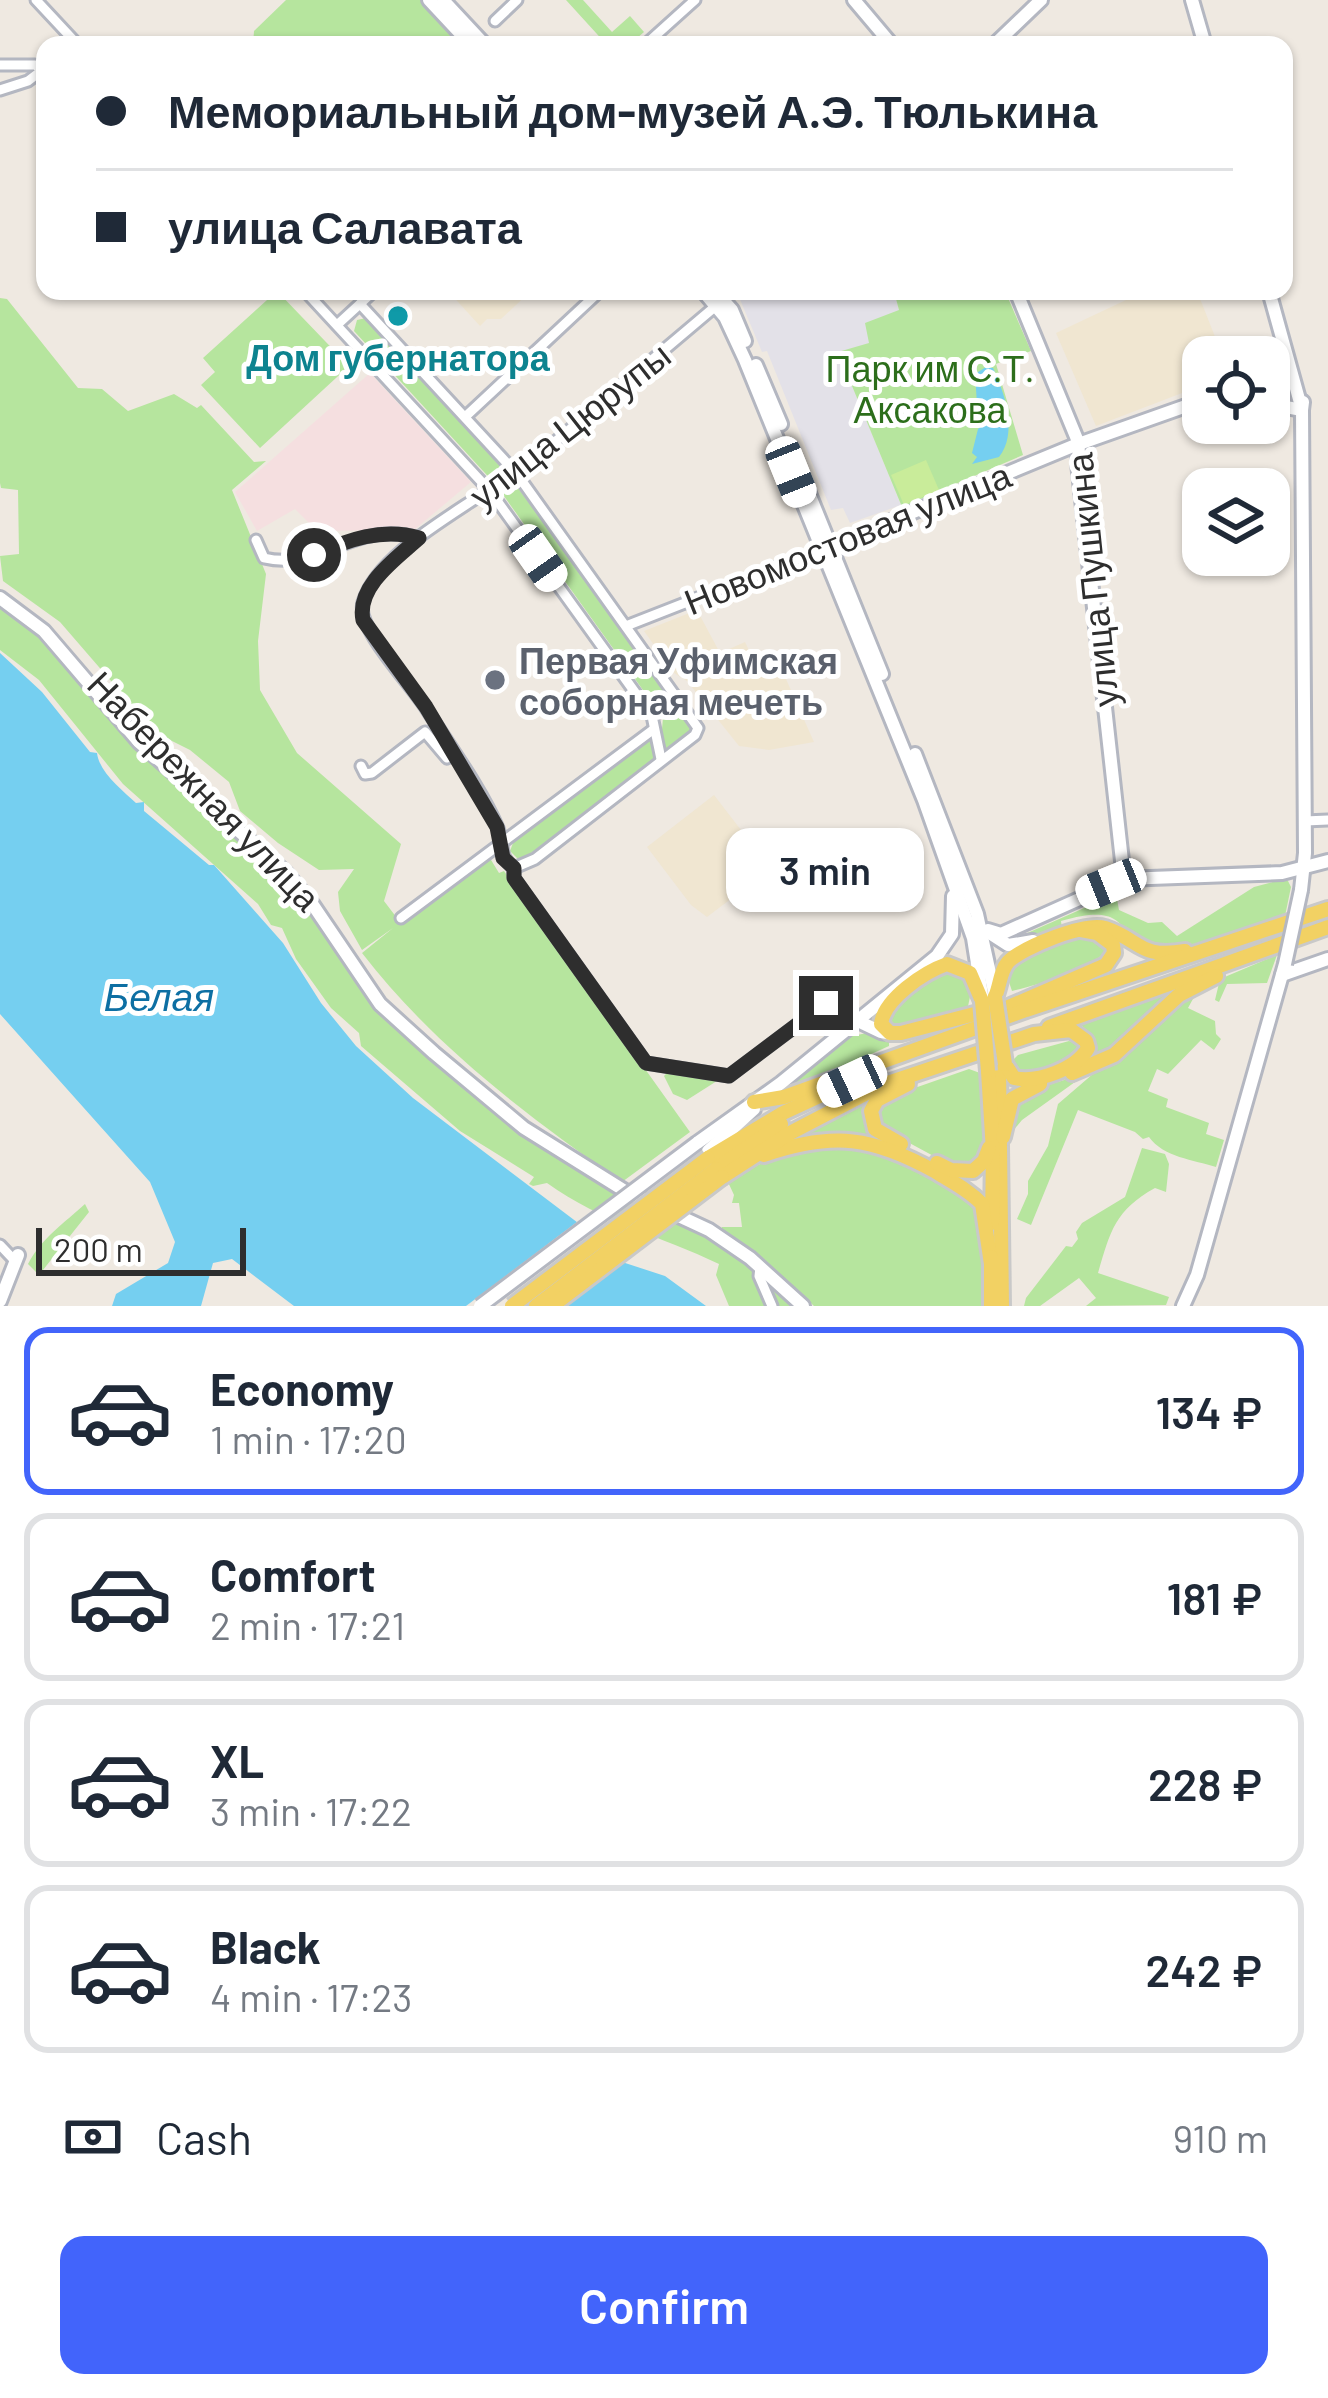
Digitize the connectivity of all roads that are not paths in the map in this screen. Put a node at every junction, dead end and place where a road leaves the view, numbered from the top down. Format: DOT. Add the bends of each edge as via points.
graph roads {
  1 [pos="36,0"];
  2 [pos="429,0"];
  3 [pos="443,0"];
  4 [pos="518,0"];
  5 [pos="694,0"];
  6 [pos="854,0"];
  7 [pos="1041,0"];
  8 [pos="1190,0"];
  9 [pos="495,21"];
  10 [pos="70,36"];
  11 [pos="463,36"];
  12 [pos="477,36"];
  13 [pos="655,36"];
  14 [pos="884,36"];
  15 [pos="1003,36"];
  16 [pos="1200,36"];
  17 [pos="0,65"];
  18 [pos="36,65"];
  19 [pos="36,76"];
  20 [pos="0,90"];
  21 [pos="313,300"];
  22 [pos="364,300"];
  23 [pos="590,300"];
  24 [pos="718,300"];
  25 [pos="722,300"];
  26 [pos="1020,300"];
  27 [pos="1273,300"];
  28 [pos="360,304"];
  29 [pos="337,325"];
  30 [pos="1182,407"];
  31 [pos="1290,408"];
  32 [pos="1302,410"];
  33 [pos="465,417"];
  34 [pos="1079,444"];
  35 [pos="517,474"];
  36 [pos="490,491"];
  37 [pos="419,538"];
  38 [pos="256,540"];
  39 [pos="826,548"];
  40 [pos="0,594"];
  41 [pos="626,626"];
  42 [pos="654,729"];
  43 [pos="453,755"];
  44 [pos="661,759"];
  45 [pos="362,766"];
  46 [pos="1305,820"];
  47 [pos="1328,820"];
  48 [pos="502,843"];
  49 [pos="945,861"];
  50 [pos="1328,861"];
  51 [pos="1304,866"];
  52 [pos="514,868"];
  53 [pos="1124,879"];
  54 [pos="1328,909"];
  55 [pos="977,914"];
  56 [pos="401,918"];
  57 [pos="1328,927"];
  58 [pos="988,930"];
  59 [pos="1081,930"];
  60 [pos="1048,939"];
  61 [pos="1196,954"];
  62 [pos="1328,958"];
  63 [pos="1233,961"];
  64 [pos="1284,970"];
  65 [pos="988,991"];
  66 [pos="823,1006"];
  67 [pos="1014,1010"];
  68 [pos="856,1020"];
  69 [pos="875,1030"];
  70 [pos="843,1032"];
  71 [pos="896,1034"];
  72 [pos="1034,1034"];
  73 [pos="823,1049"];
  74 [pos="891,1061"];
  75 [pos="997,1067"];
  76 [pos="920,1073"];
  77 [pos="758,1102"];
  78 [pos="997,1137"];
  79 [pos="710,1160"];
  80 [pos="737,1167"];
  81 [pos="0,1245"];
  82 [pos="17,1258"];
  83 [pos="991,1264"];
  84 [pos="760,1267"];
  85 [pos="0,1301"];
  86 [pos="481,1306"];
  87 [pos="512,1306"];
  88 [pos="536,1306"];
  89 [pos="552,1306"];
  90 [pos="772,1306"];
  91 [pos="802,1306"];
  92 [pos="987,1306"];
  93 [pos="1002,1306"];
  94 [pos="1183,1306"];
  1 -- 10 [label="street"];
  2 -- 11 [label="street"];
  3 -- 12 [label="street"];
  4 -- 9 [label="street"];
  5 -- 13 [label="street"];
  6 -- 14 [label="street"];
  7 -- 15 [label="street"];
  8 -- 16 [label="street"];
  17 -- 18 [label="street"];
  19 -- 20 [label="street"];
  21 -- 29 [label="street"];
  22 -- 28 [label="street"];
  23 -- 33 [label="street"];
  24 -- 35 [label="street, улица Цюрупы"];
  25 -- 39 [label="street"];
  26 -- 34 [label="street, улица Пушкина"];
  27 -- 32 [label="street"];
  28 -- 29 [label="street"];
  28 -- 33 [label="street"];
  29 -- 36 [label="street"];
  30 -- 34 [label="street, Новомостовая улица"];
  31 -- 32 [label="street"];
  32 -- 46 [label="street"];
  33 -- 35 [label="street"];
  34 -- 39 [label="street, Новомостовая улица"];
  34 -- 53 [label="street, улица Пушкина"];
  35 -- 36 [label="street, улица Цюрупы"];
  35 -- 41 [label="street"];
  36 -- 37 [label="street, улица Цюрупы"];
  36 -- 42 [label="street"];
  37 -- 38 [label="street" via="357,537 293,562 264,558"];
  37 -- 43 [label="street, улица Цюрупы" via="372,585 361,610"];
  39 -- 41 [label="street, Новомостовая улица"];
  39 -- 49 [label="street"];
  39 -- 55 [label="street"];
  40 -- 84 [label="street, Набережная улица" via="52,640 139,742 286,873 398,1022 555,1147"];
  41 -- 44 [label="street" via="698,731"];
  42 -- 44 [label="street"];
  42 -- 48 [label="street"];
  43 -- 45 [label="street" via="447,758 425,732 372,772"];
  43 -- 48 [label="street"];
  44 -- 52 [label="street"];
  46 -- 47 [label="street"];
  46 -- 51 [label="street"];
  48 -- 52 [label="street"];
  48 -- 56 [label="street"];
  49 -- 65 [label="street"];
  49 -- 68 [label="street" via="956,912 948,943"];
  50 -- 51 [label="street"];
  51 -- 53 [label="street"];
  51 -- 64 [label="street, bridge"];
  52 -- 66 [label="street" via="646,1063 729,1076"];
  53 -- 58 [label="street" via="1001,934"];
  54 -- 61 [label="main road"];
  55 -- 58 [label="street"];
  55 -- 65 [label="street"];
  57 -- 63 [label="main road"];
  58 -- 60 [label="street" via="1008,945"];
  59 -- 60 [label="main road"];
  59 -- 61 [label="main road" via="1105,928 1149,952"];
  59 -- 67 [label="main road" via="1108,940 1112,959"];
  60 -- 65 [label="main road" via="1013,958"];
  61 -- 67 [label="main road"];
  62 -- 64 [label="street"];
  63 -- 72 [label="main road"];
  63 -- 78 [label="main road" via="1179,995 1114,1055 1018,1093"];
  64 -- 94 [label="street"];
  65 -- 71 [label="main road" via="960,966 938,968 883,1012 883,1028"];
  65 -- 75 [label="main road, bridge"];
  65 -- 75 [label="main road, bridge"];
  66 -- 68 [label="street"];
  66 -- 73 [label="street" via="841,1023"];
  67 -- 71 [label="main road"];
  67 -- 74 [label="main road"];
  68 -- 69 [label="street"];
  68 -- 70 [label="street"];
  69 -- 70 [label="street"];
  69 -- 71 [label="street"];
  70 -- 73 [label="street"];
  72 -- 75 [label="main road" via="1071,1030 1088,1048 1073,1064 1030,1080"];
  72 -- 76 [label="main road"];
  73 -- 77 [label="street"];
  74 -- 77 [label="main road"];
  74 -- 79 [label="main road" via="783,1113"];
  75 -- 78 [label="main road"];
  76 -- 78 [label="main road" via="873,1105 875,1129 962,1173 980,1167"];
  76 -- 80 [label="main road" via="837,1106"];
  77 -- 79 [label="street"];
  78 -- 83 [label="main road"];
  78 -- 93 [label="main road"];
  79 -- 80 [label="main road"];
  79 -- 86 [label="street, bridge"];
  79 -- 87 [label="main road, bridge"];
  79 -- 88 [label="main road, bridge"];
  79 -- 89 [label="main road, bridge"];
  80 -- 83 [label="main road" via="810,1144 890,1148 982,1204"];
  81 -- 82 [label="street"];
  82 -- 85 [label="street"];
  83 -- 92 [label="main road"];
  84 -- 90 [label="street"];
  84 -- 91 [label="street, Набережная улица"];
}
